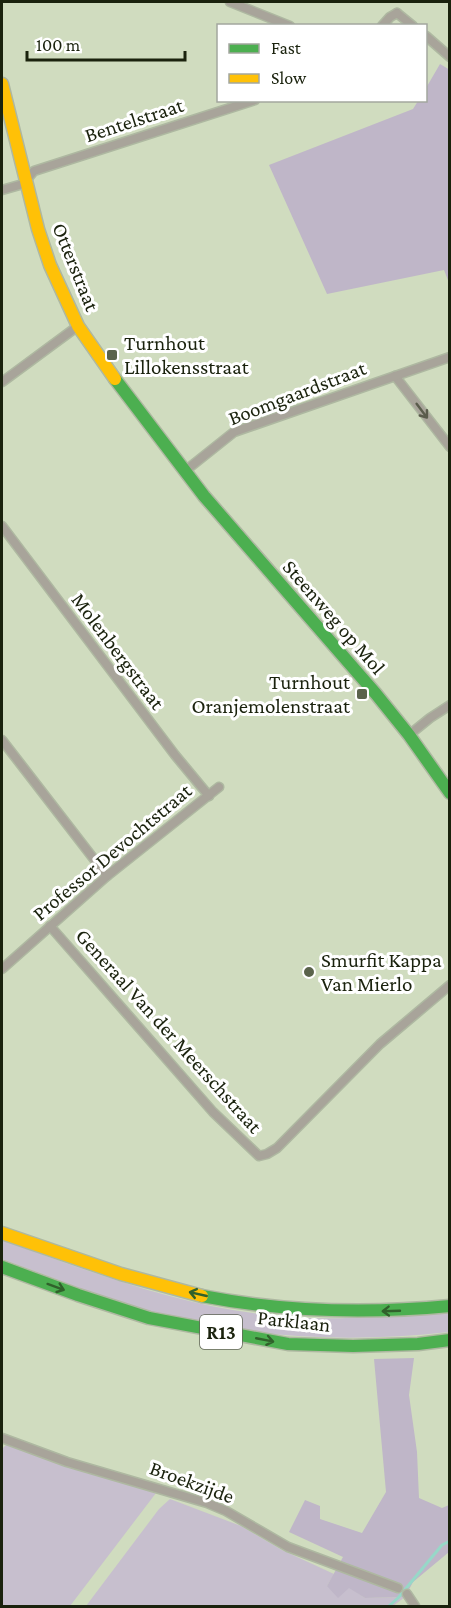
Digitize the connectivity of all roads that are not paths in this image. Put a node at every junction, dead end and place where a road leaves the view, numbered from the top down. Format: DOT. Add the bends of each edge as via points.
graph roads {
  1 [pos="230,2"];
  2 [pos="399,2"];
  3 [pos="397,13"];
  4 [pos="285,24"];
  5 [pos="384,24"];
  6 [pos="411,24"];
  7 [pos="427,37"];
  8 [pos="450,57"];
  9 [pos="2,84"];
  10 [pos="249,102"];
  11 [pos="27,179"];
  12 [pos="2,190"];
  13 [pos="78,326"];
  14 [pos="450,357"];
  15 [pos="395,376"];
  16 [pos="2,382"];
  17 [pos="450,447"];
  18 [pos="185,471"];
  19 [pos="2,526"];
  20 [pos="450,705"];
  21 [pos="409,735"];
  22 [pos="2,740"];
  23 [pos="219,787"];
  24 [pos="450,792"];
  25 [pos="209,796"];
  26 [pos="107,876"];
  27 [pos="50,926"];
  28 [pos="2,969"];
  29 [pos="450,985"];
  30 [pos="2,1233"];
  31 [pos="2,1267"];
  32 [pos="450,1306"];
  33 [pos="450,1340"];
  34 [pos="2,1438"];
  35 [pos="398,1588"];
  36 [pos="407,1594"];
  37 [pos="415,1606"];
  1 -- 4 [label="street"];
  2 -- 3 [label="street"];
  3 -- 5 [label="street"];
  3 -- 6 [label="street"];
  7 -- 8 [label="street"];
  9 -- 11 [label="main road, Otterstraat"];
  10 -- 11 [label="street, Bentelstraat" via="34,171"];
  11 -- 12 [label="street, Bentelstraat"];
  11 -- 13 [label="main road, Otterstraat" via="50,265"];
  13 -- 16 [label="street"];
  13 -- 18 [label="main road, Otterstraat"];
  14 -- 15 [label="street, Boomgaardstraat"];
  15 -- 17 [label="street, Boomgaardstraat, one-way"];
  15 -- 18 [label="street, Boomgaardstraat" via="234,432"];
  18 -- 21 [label="main road, Steenweg op Mol"];
  19 -- 25 [label="street, Molenbergstraat"];
  20 -- 21 [label="street"];
  21 -- 24 [label="main road, Steenweg op Mol"];
  22 -- 26 [label="street"];
  23 -- 25 [label="street, Professor Devochtstraat"];
  25 -- 26 [label="street, Professor Devochtstraat"];
  26 -- 27 [label="street, Professor Devochtstraat"];
  27 -- 28 [label="street, Professor Devochtstraat"];
  27 -- 29 [label="street, Generaal Van der Meerschstraat" via="213,1112 259,1156 278,1148 372,1051"];
  32 -- 30 [label="main road, Parklaan / R13, one-way" via="353,1312 230,1302 161,1286"];
  31 -- 33 [label="main road, Parklaan / R13, one-way" via="149,1318 288,1344 353,1346"];
  34 -- 35 [label="street, Broekzijde" via="67,1462 207,1503 288,1547"];
  36 -- 37 [label="street"];
}
